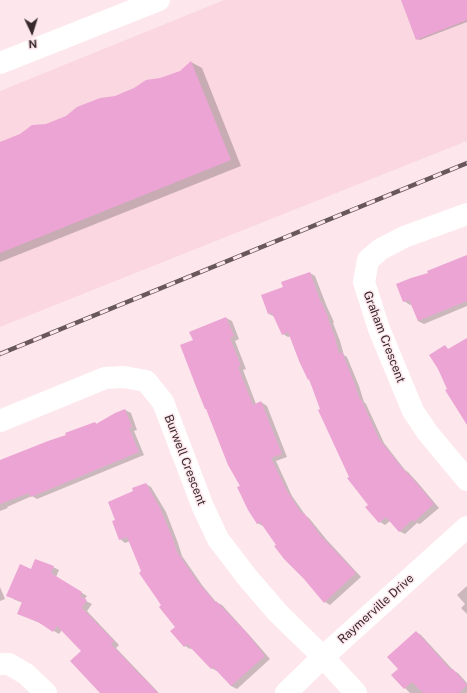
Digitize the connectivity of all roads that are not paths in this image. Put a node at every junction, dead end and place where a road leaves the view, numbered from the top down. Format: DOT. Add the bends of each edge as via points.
graph roads {
  1 [pos="159,0"];
  2 [pos="0,63"];
  3 [pos="467,214"];
  4 [pos="0,421"];
  5 [pos="467,480"];
  6 [pos="467,527"];
  7 [pos="323,657"];
  8 [pos="0,664"];
  9 [pos="46,693"];
  10 [pos="286,693"];
  11 [pos="356,693"];
  1 -- 2 [label="street"];
  3 -- 5 [label="street, Graham Crescent" via="404,237 381,249 368,260 364,282 379,329 413,411"];
  4 -- 7 [label="street, Burwell Crescent" via="105,378 124,377 146,381 163,402 218,539 246,578 278,614"];
  6 -- 7 [label="street, Raymerville Drive"];
  7 -- 10 [label="street, Raymerville Drive"];
  7 -- 11 [label="street, Burwell Crescent"];
  8 -- 9 [label="street" via="9,664 26,674"];
}
